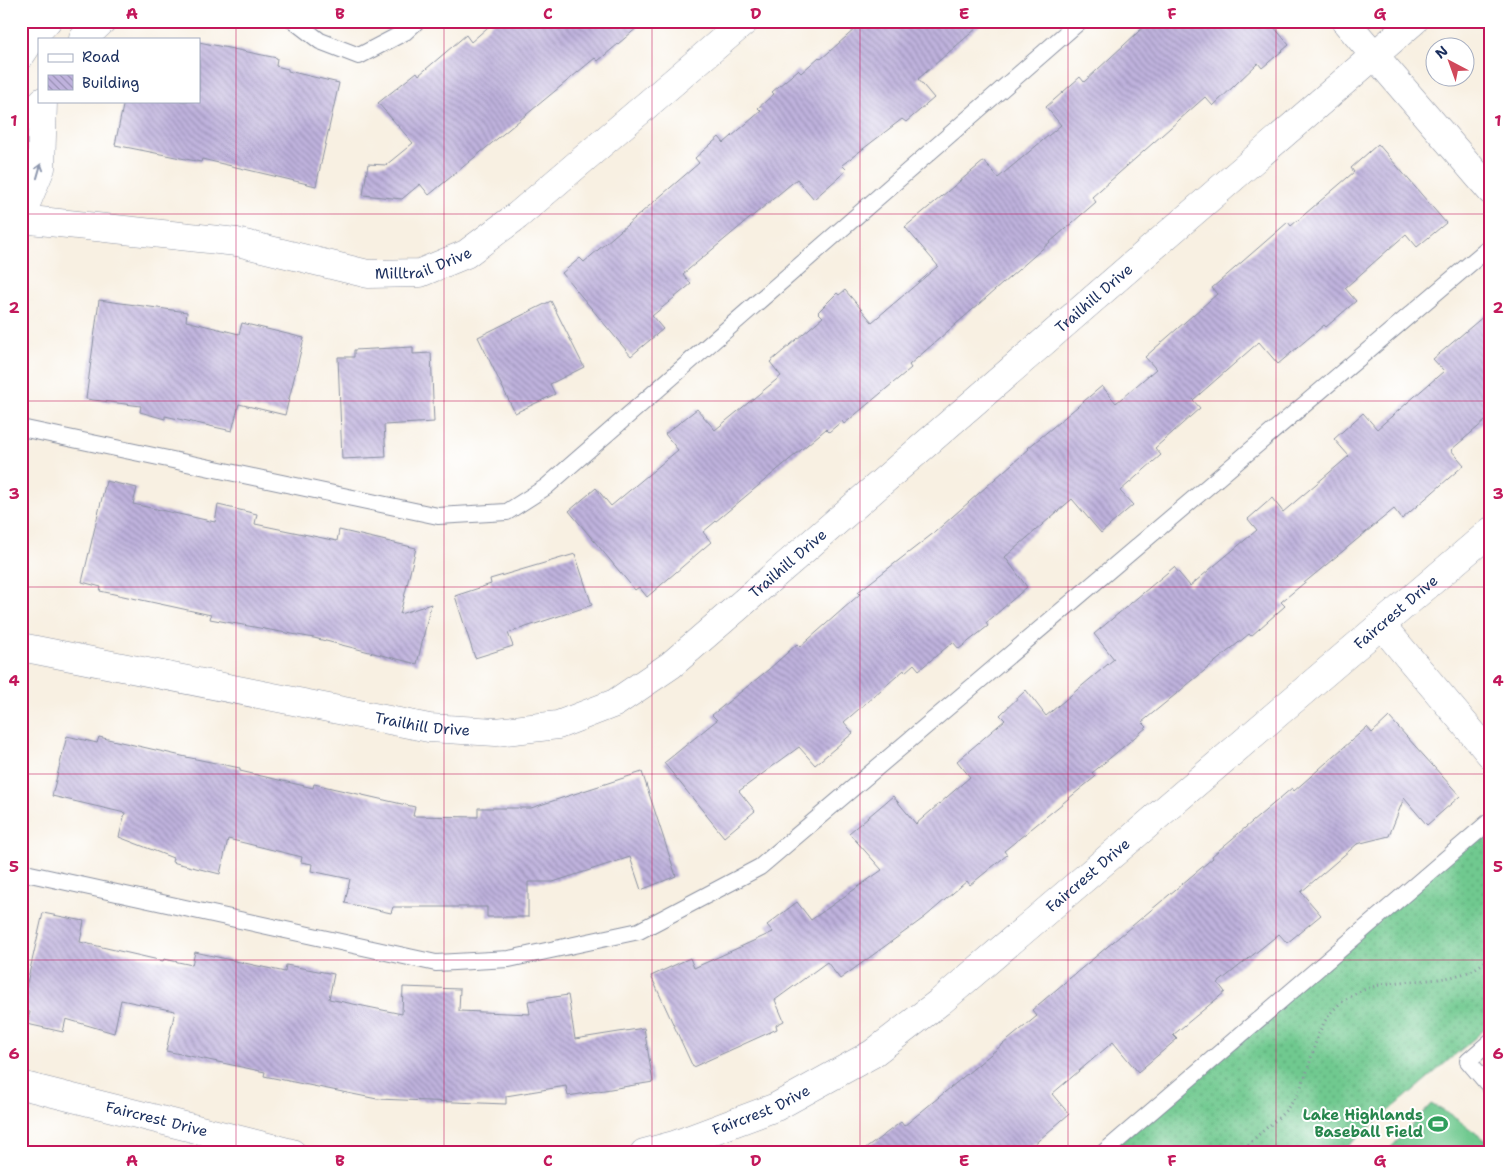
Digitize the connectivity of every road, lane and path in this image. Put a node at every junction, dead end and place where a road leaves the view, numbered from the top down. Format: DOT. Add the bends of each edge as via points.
graph roads {
  1 [pos="294,21"];
  2 [pos="417,21"];
  3 [pos="745,21"];
  4 [pos="1080,21"];
  5 [pos="1345,21"];
  6 [pos="1414,21"];
  7 [pos="1374,55"];
  8 [pos="43,102"];
  9 [pos="1491,191"];
  10 [pos="21,218"];
  11 [pos="1491,246"];
  12 [pos="21,428"];
  13 [pos="1491,532"];
  14 [pos="1382,626"];
  15 [pos="21,647"];
  16 [pos="1491,755"];
  17 [pos="1491,820"];
  18 [pos="21,872"];
  19 [pos="1491,956"];
  20 [pos="1491,1041"];
  21 [pos="21,1086"];
  22 [pos="1491,1088"];
  23 [pos="292,1153"];
  24 [pos="644,1153"];
  25 [pos="1103,1153"];
  26 [pos="1242,1153"];
  1 -- 2 [label="lane" via="320,41 359,56 405,32"];
  3 -- 10 [label="street, Milltrail Drive" via="517,216 466,254 420,273 368,274 237,242"];
  4 -- 12 [label="lane" via="546,487 507,512 438,516"];
  5 -- 7 [label="street"];
  6 -- 7 [label="street, Trailhill Drive"];
  7 -- 9 [label="street"];
  7 -- 15 [label="street, Trailhill Drive" via="671,665 615,703 558,724 496,732 429,728"];
  10 -- 8 [label="street, one-way" via="41,168"];
  11 -- 18 [label="lane" via="760,867 639,931 509,959 436,963"];
  13 -- 14 [label="street, Faircrest Drive"];
  14 -- 16 [label="street"];
  14 -- 24 [label="street, Faircrest Drive" via="941,1001 872,1054 776,1107"];
  17 -- 25 [label="lane"];
  19 -- 26 [label="path" via="1466,973 1380,985 1354,994 1333,1008 1322,1026 1294,1101"];
  20 -- 22 [label="lane" via="1468,1061"];
  21 -- 23 [label="street, Faircrest Drive"];
}
